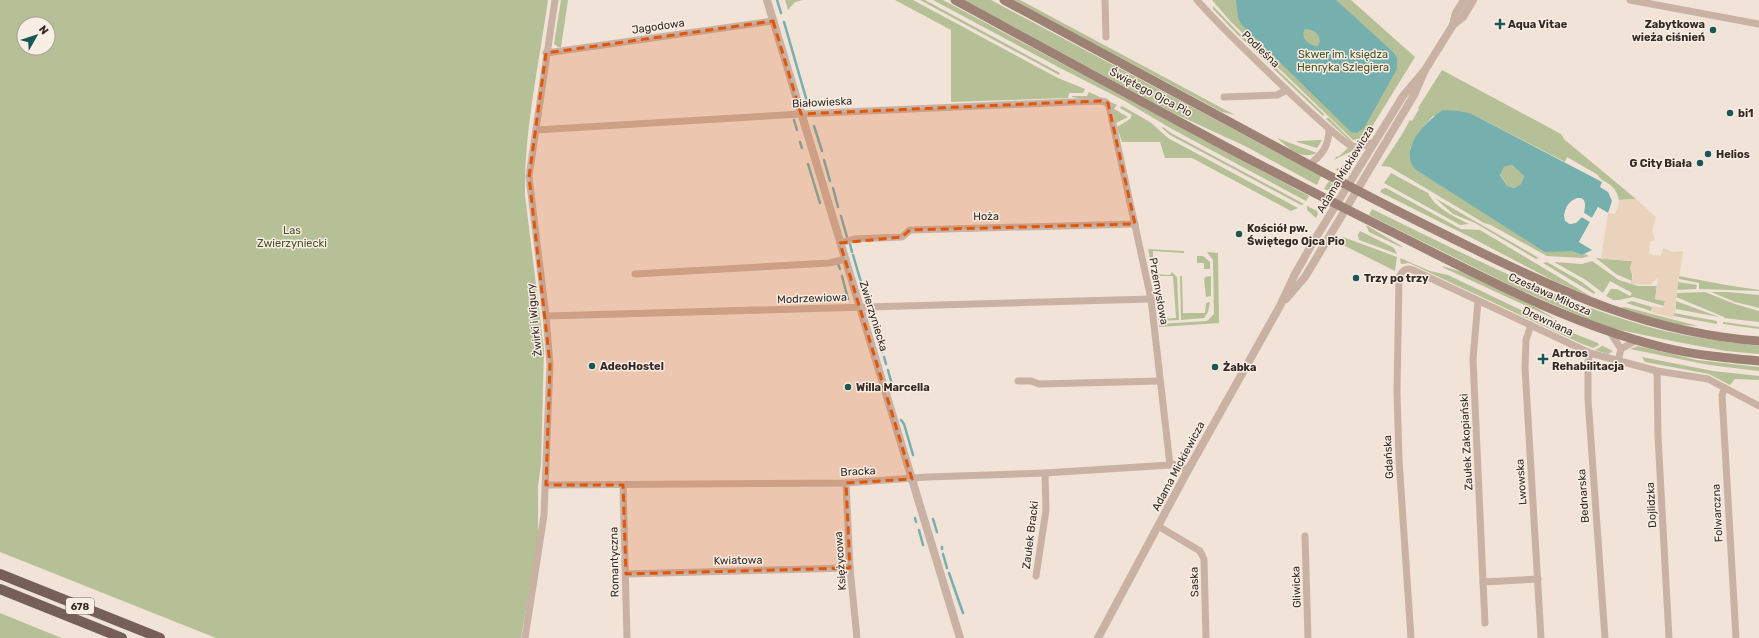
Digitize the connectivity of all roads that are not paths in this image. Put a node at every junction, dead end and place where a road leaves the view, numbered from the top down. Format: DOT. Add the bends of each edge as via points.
graph roads {
  1 [pos="555,0"];
  2 [pos="767,0"];
  3 [pos="956,0"];
  4 [pos="1004,0"];
  5 [pos="1105,0"];
  6 [pos="1198,0"];
  7 [pos="1464,0"];
  8 [pos="1473,0"];
  9 [pos="1630,0"];
  10 [pos="773,21"];
  11 [pos="1759,24"];
  12 [pos="1453,25"];
  13 [pos="1106,37"];
  14 [pos="546,53"];
  15 [pos="1425,70"];
  16 [pos="1287,90"];
  17 [pos="1224,97"];
  18 [pos="1108,103"];
  19 [pos="801,114"];
  20 [pos="1329,129"];
  21 [pos="536,130"];
  22 [pos="1374,142"];
  23 [pos="1309,165"];
  24 [pos="1347,185"];
  25 [pos="1356,190"];
  26 [pos="1336,204"];
  27 [pos="1345,209"];
  28 [pos="1135,224"];
  29 [pos="840,243"];
  30 [pos="846,259"];
  31 [pos="635,274"];
  32 [pos="1401,274"];
  33 [pos="1151,299"];
  34 [pos="1478,301"];
  35 [pos="1280,306"];
  36 [pos="860,307"];
  37 [pos="546,316"];
  38 [pos="1531,325"];
  39 [pos="1610,332"];
  40 [pos="1637,340"];
  41 [pos="1759,342"];
  42 [pos="1621,349"];
  43 [pos="1590,353"];
  44 [pos="1618,361"];
  45 [pos="1759,361"];
  46 [pos="1657,371"];
  47 [pos="1160,380"];
  48 [pos="1018,381"];
  49 [pos="1725,388"];
  50 [pos="1759,406"];
  51 [pos="1170,465"];
  52 [pos="1188,470"];
  53 [pos="1045,473"];
  54 [pos="912,479"];
  55 [pos="846,483"];
  56 [pos="546,485"];
  57 [pos="623,485"];
  58 [pos="1158,526"];
  59 [pos="1305,536"];
  60 [pos="850,568"];
  61 [pos="0,574"];
  62 [pos="626,574"];
  63 [pos="1036,576"];
  64 [pos="1538,579"];
  65 [pos="1483,582"];
  66 [pos="0,589"];
  67 [pos="1485,622"];
  68 [pos="122,638"];
  69 [pos="160,638"];
  70 [pos="525,638"];
  71 [pos="627,638"];
  72 [pos="857,638"];
  73 [pos="960,638"];
  74 [pos="1098,638"];
  75 [pos="1206,638"];
  76 [pos="1308,638"];
  77 [pos="1411,638"];
  78 [pos="1541,638"];
  79 [pos="1605,638"];
  80 [pos="1669,638"];
  81 [pos="1736,638"];
  1 -- 14 [label="street, Żwirki i Wigury"];
  2 -- 10 [label="street, Zwierzyniecka"];
  3 -- 26 [label="main road, Świętego Ojca Pio"];
  4 -- 23 [label="main road, Świętego Ojca Pio"];
  5 -- 13 [label="street"];
  6 -- 16 [label="street, Podleśna"];
  7 -- 12 [label="street, Adama Mickiewicza" via="1456,13"];
  8 -- 12 [label="street, Adama Mickiewicza" via="1463,17"];
  9 -- 11 [label="street"];
  10 -- 14 [label="street, Jagodowa"];
  10 -- 19 [label="street, Zwierzyniecka"];
  12 -- 15 [label="street, Adama Mickiewicza"];
  14 -- 21 [label="street, Żwirki i Wigury"];
  15 -- 22 [label="street, Adama Mickiewicza" via="1403,96"];
  15 -- 25 [label="street, Adama Mickiewicza" via="1414,95"];
  16 -- 17 [label="street" via="1277,95"];
  16 -- 20 [label="street, Podleśna"];
  18 -- 19 [label="street, Białowieska" via="1101,100"];
  18 -- 28 [label="street, Przemysłowa"];
  19 -- 21 [label="street, Białowieska"];
  19 -- 29 [label="street, Zwierzyniecka"];
  20 -- 22 [label="street, Podleśna" via="1350,146 1358,147"];
  20 -- 23 [label="street" via="1325,150"];
  21 -- 37 [label="street, Żwirki i Wigury" via="529,176"];
  22 -- 24 [label="street, Adama Mickiewicza"];
  23 -- 24 [label="main road, Świętego Ojca Pio"];
  24 -- 25 [label="main road, Czesława Miłosza"];
  24 -- 26 [label="street, Adama Mickiewicza"];
  25 -- 27 [label="street, Adama Mickiewicza"];
  25 -- 41 [label="main road, Czesława Miłosza" via="1505,264 1589,302 1651,323 1692,333"];
  26 -- 27 [label="main road, Świętego Ojca Pio"];
  26 -- 35 [label="street, Adama Mickiewicza" via="1294,276"];
  27 -- 35 [label="street, Adama Mickiewicza" via="1305,277"];
  27 -- 39 [label="main road, Czesława Miłosza" via="1545,306"];
  28 -- 29 [label="street, Hoża" via="910,230 902,237 854,239"];
  28 -- 33 [label="street, Przemysłowa"];
  29 -- 30 [label="street, Zwierzyniecka"];
  30 -- 31 [label="street" via="829,263"];
  30 -- 36 [label="street, Zwierzyniecka"];
  32 -- 34 [label="street, Drewniana" via="1410,269"];
  32 -- 77 [label="street, Gdańska" via="1397,399"];
  33 -- 36 [label="street, Modrzewiowa"];
  33 -- 47 [label="street, Przemysłowa"];
  34 -- 38 [label="street, Drewniana"];
  34 -- 65 [label="street, Zaułek Zakopiański" via="1473,359"];
  35 -- 52 [label="street, Adama Mickiewicza"];
  36 -- 37 [label="street, Modrzewiowa"];
  36 -- 54 [label="street, Zwierzyniecka"];
  37 -- 56 [label="street, Żwirki i Wigury" via="550,364"];
  38 -- 43 [label="street, Drewniana"];
  38 -- 64 [label="street, Lwowska" via="1526,340 1525,368"];
  39 -- 40 [label="main road, Czesława Miłosza"];
  39 -- 42 [label="street"];
  40 -- 42 [label="street"];
  40 -- 45 [label="main road, Czesława Miłosza" via="1694,353"];
  42 -- 44 [label="street"];
  43 -- 44 [label="street, Drewniana"];
  43 -- 79 [label="street, Bednarska" via="1588,399"];
  44 -- 46 [label="street, Drewniana"];
  46 -- 49 [label="street, Drewniana" via="1700,377"];
  46 -- 80 [label="street, Dojlidzka"];
  47 -- 48 [label="street" via="1049,387 1031,381"];
  47 -- 51 [label="street, Przemysłowa"];
  49 -- 50 [label="street, Drewniana"];
  49 -- 81 [label="street, Folwarczna" via="1722,394"];
  51 -- 52 [label="street"];
  51 -- 53 [label="street, Bracka"];
  52 -- 58 [label="street, Adama Mickiewicza"];
  53 -- 54 [label="street, Bracka"];
  53 -- 63 [label="street, Zaułek Bracki" via="1046,510"];
  54 -- 55 [label="street, Bracka"];
  54 -- 73 [label="street, Zwierzyniecka"];
  55 -- 57 [label="street, Bracka"];
  55 -- 60 [label="street, Księżycowa"];
  56 -- 57 [label="street, Bracka"];
  56 -- 70 [label="street, Żwirki i Wigury" via="544,515"];
  57 -- 62 [label="street, Romantyczna"];
  58 -- 74 [label="street, Adama Mickiewicza"];
  58 -- 75 [label="street, Saska" via="1202,554"];
  59 -- 76 [label="street, Gliwicka"];
  60 -- 62 [label="street, Kwiatowa"];
  60 -- 72 [label="street, Księżycowa"];
  61 -- 69 [label="main road, 678"];
  62 -- 71 [label="street, Romantyczna"];
  64 -- 65 [label="street"];
  64 -- 78 [label="street, Lwowska"];
  65 -- 67 [label="street, Zaułek Zakopiański"];
  66 -- 68 [label="main road, 678"];
}
